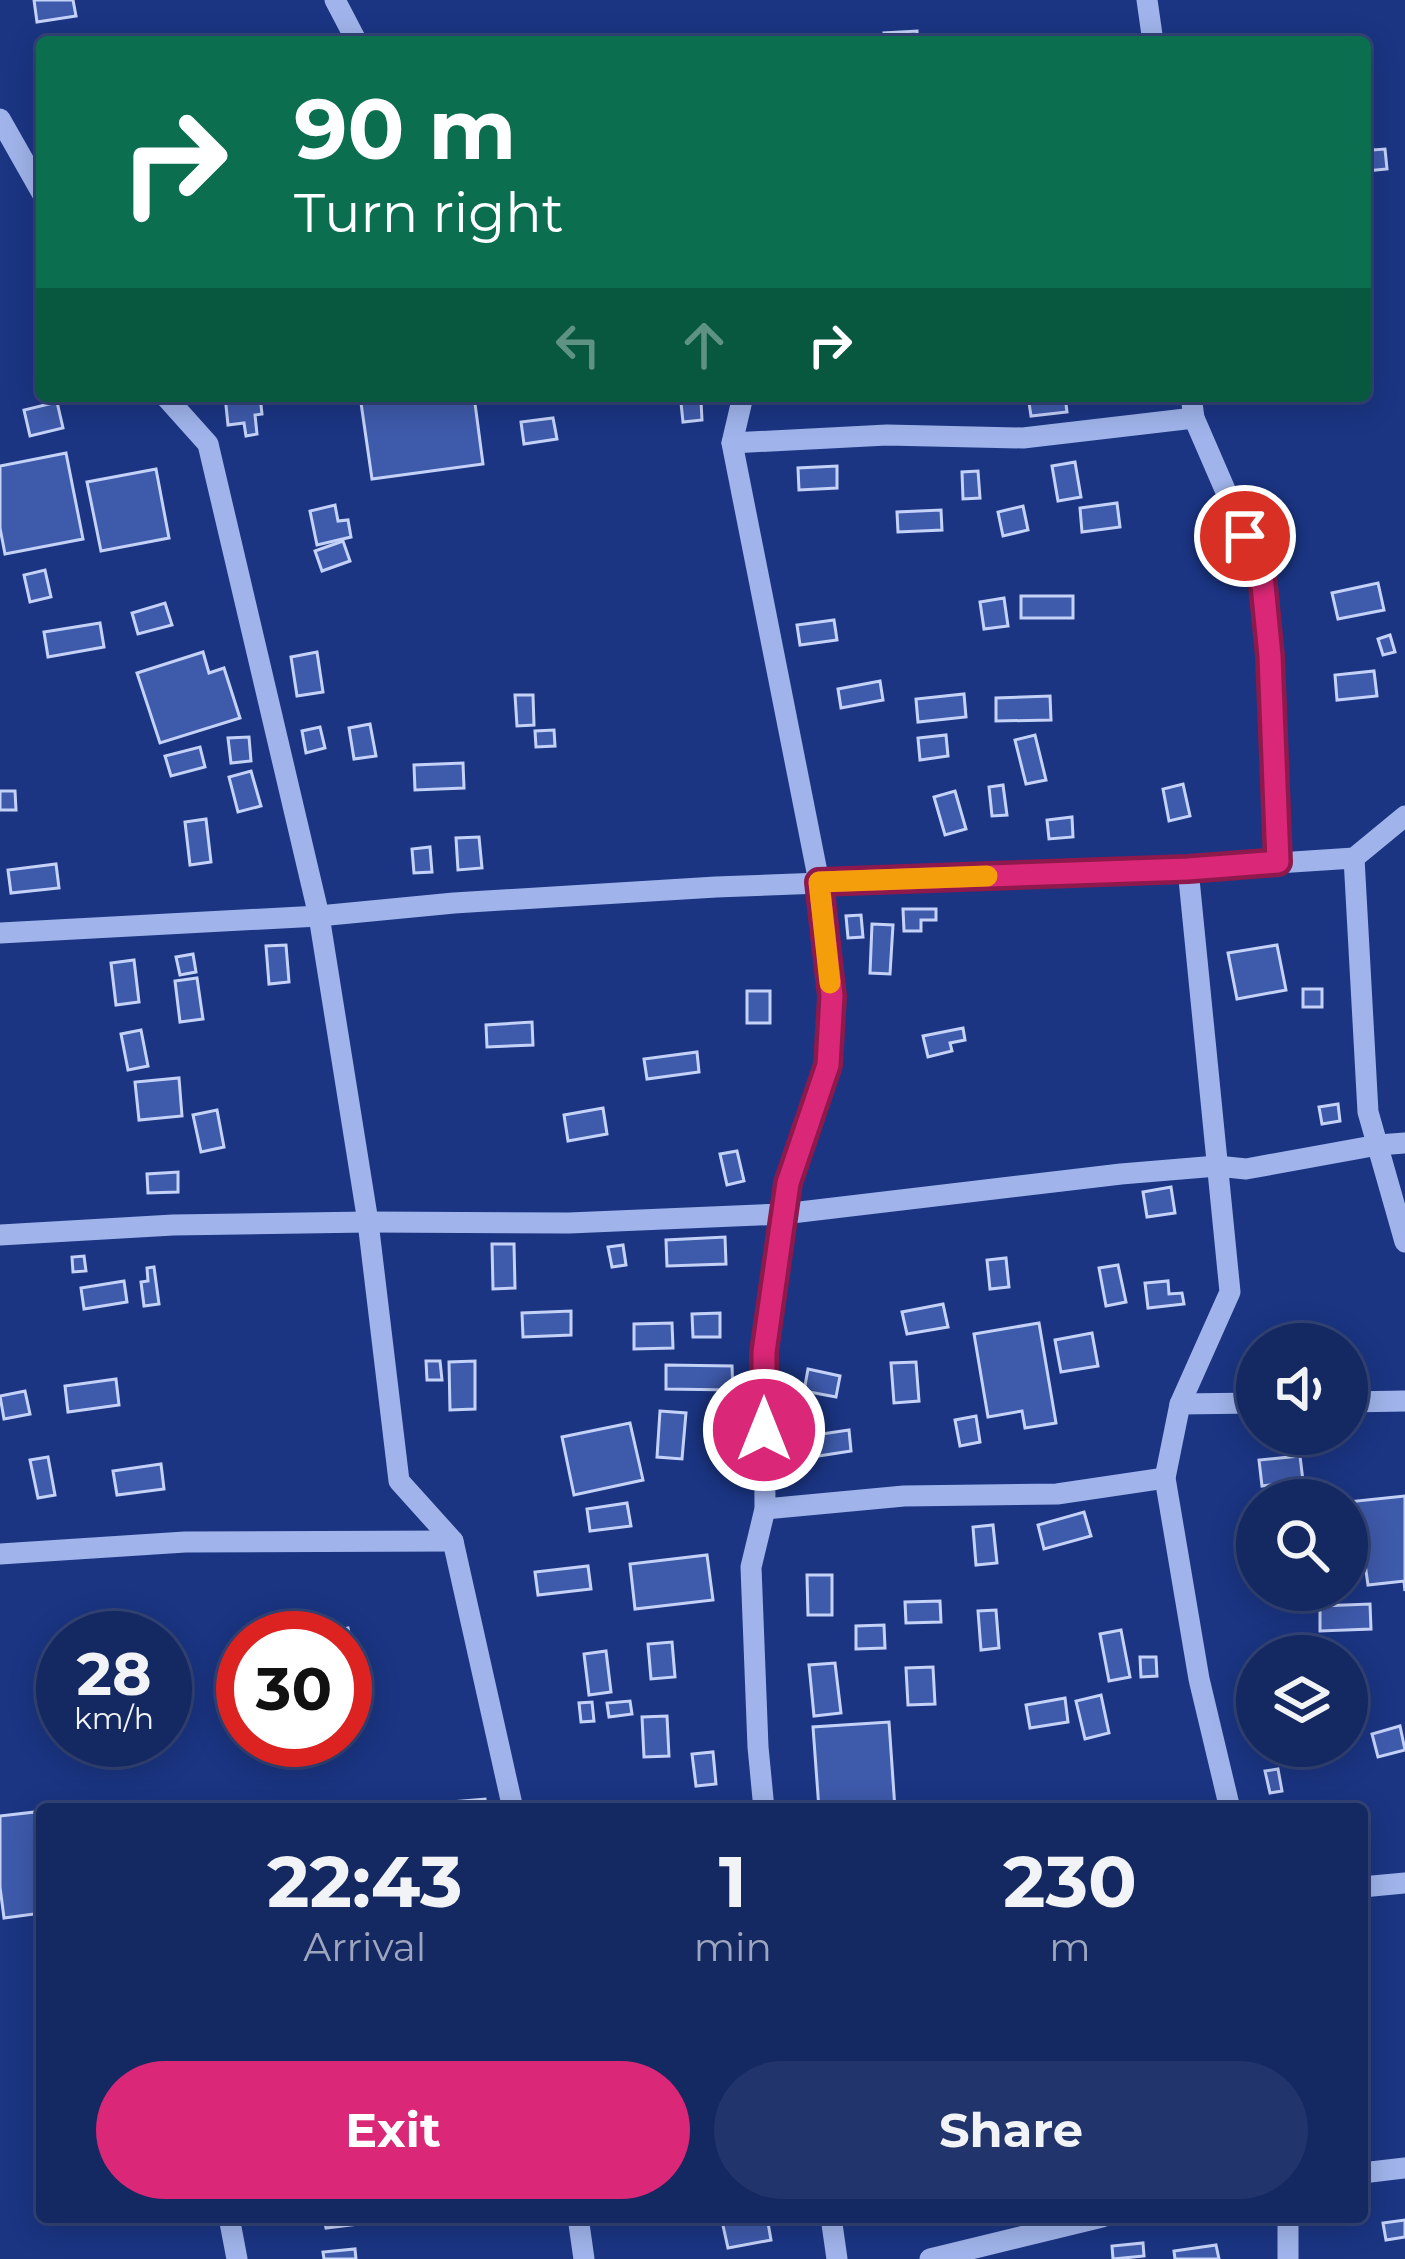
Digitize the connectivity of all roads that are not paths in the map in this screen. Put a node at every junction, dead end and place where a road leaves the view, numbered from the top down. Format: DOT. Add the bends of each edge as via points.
graph roads {
  1 [pos="335,0"];
  2 [pos="1147,0"];
  3 [pos="354,36"];
  4 [pos="1152,36"];
  5 [pos="0,119"];
  6 [pos="36,182"];
  7 [pos="170,402"];
  8 [pos="742,402"];
  9 [pos="1193,407"];
  10 [pos="732,443"];
  11 [pos="1405,816"];
  12 [pos="1354,858"];
  13 [pos="1278,862"];
  14 [pos="1188,869"];
  15 [pos="819,882"];
  16 [pos="319,916"];
  17 [pos="0,933"];
  18 [pos="1405,1143"];
  19 [pos="1378,1145"];
  20 [pos="1217,1166"];
  21 [pos="783,1214"];
  22 [pos="368,1222"];
  23 [pos="0,1234"];
  24 [pos="1405,1242"];
  25 [pos="1405,1401"];
  26 [pos="1368,1402"];
  27 [pos="1236,1403"];
  28 [pos="1180,1404"];
  29 [pos="1165,1478"];
  30 [pos="765,1509"];
  31 [pos="453,1541"];
  32 [pos="0,1554"];
  33 [pos="512,1803"];
  34 [pos="763,1803"];
  35 [pos="1229,1803"];
  36 [pos="1405,1882"];
  37 [pos="1368,1886"];
  38 [pos="1405,2168"];
  39 [pos="1368,2172"];
  40 [pos="230,2223"];
  41 [pos="579,2223"];
  42 [pos="831,2223"];
  43 [pos="1077,2223"];
  44 [pos="1288,2223"];
  45 [pos="237,2259"];
  46 [pos="584,2259"];
  47 [pos="836,2259"];
  48 [pos="930,2259"];
  49 [pos="1288,2259"];
  1 -- 3 [label="street"];
  2 -- 4 [label="street"];
  5 -- 6 [label="street"];
  7 -- 16 [label="street" via="208,444"];
  8 -- 10 [label="street"];
  9 -- 10 [label="street" via="1023,438 887,434"];
  9 -- 13 [label="street" via="1262,575"];
  10 -- 15 [label="street"];
  11 -- 12 [label="street"];
  12 -- 13 [label="street"];
  12 -- 19 [label="street" via="1368,1112"];
  13 -- 14 [label="street"];
  14 -- 15 [label="street"];
  14 -- 20 [label="street"];
  15 -- 16 [label="street"];
  15 -- 21 [label="street" via="832,996 828,1065"];
  16 -- 17 [label="street"];
  16 -- 22 [label="street"];
  18 -- 19 [label="street"];
  19 -- 20 [label="street" via="1246,1169"];
  19 -- 24 [label="street"];
  20 -- 21 [label="street"];
  20 -- 28 [label="street" via="1230,1292"];
  21 -- 22 [label="street"];
  21 -- 30 [label="street" via="764,1352"];
  22 -- 23 [label="street"];
  22 -- 31 [label="street" via="399,1481"];
  25 -- 26 [label="street"];
  27 -- 28 [label="street"];
  28 -- 29 [label="street"];
  29 -- 30 [label="street" via="1057,1494"];
  29 -- 35 [label="street"];
  30 -- 34 [label="street" via="752,1567"];
  31 -- 32 [label="street" via="185,1542"];
  31 -- 33 [label="street"];
  36 -- 37 [label="street"];
  38 -- 39 [label="street"];
  40 -- 45 [label="street"];
  41 -- 46 [label="street"];
  42 -- 47 [label="street"];
  43 -- 48 [label="street"];
  44 -- 49 [label="street"];
}
